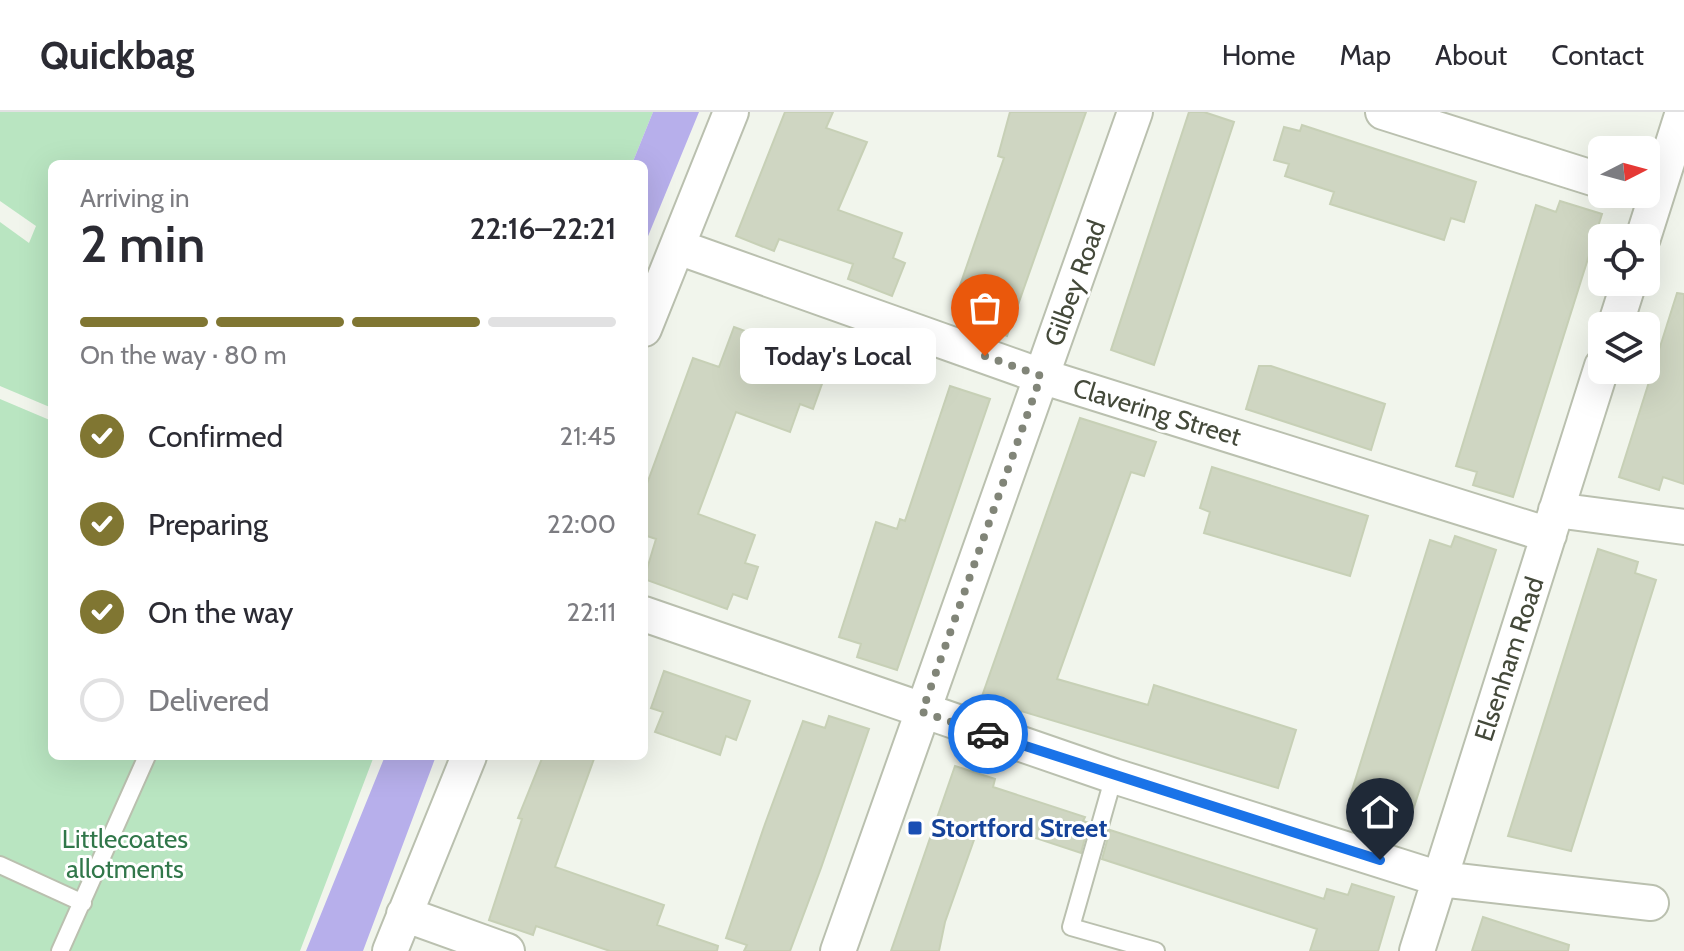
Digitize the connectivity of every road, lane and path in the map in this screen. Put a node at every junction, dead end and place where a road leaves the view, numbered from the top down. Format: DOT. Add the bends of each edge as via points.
graph roads {
  1 [pos="731,112"];
  2 [pos="1135,112"];
  3 [pos="1383,112"];
  4 [pos="1683,112"];
  5 [pos="1677,154"];
  6 [pos="1588,177"];
  7 [pos="1660,180"];
  8 [pos="678,247"];
  9 [pos="648,319"];
  10 [pos="1041,376"];
  11 [pos="1596,384"];
  12 [pos="1552,522"];
  13 [pos="1684,527"];
  14 [pos="648,615"];
  15 [pos="922,712"];
  16 [pos="145,760"];
  17 [pos="467,760"];
  18 [pos="1114,776"];
  19 [pos="0,865"];
  20 [pos="1440,879"];
  21 [pos="83,903"];
  22 [pos="1651,903"];
  23 [pos="404,914"];
  24 [pos="60,951"];
  25 [pos="390,951"];
  26 [pos="507,951"];
  27 [pos="838,951"];
  28 [pos="1156,951"];
  29 [pos="1417,951"];
  1 -- 8 [label="street"];
  2 -- 10 [label="street, Gilbey Road"];
  3 -- 6 [label="street"];
  4 -- 5 [label="street"];
  5 -- 7 [label="street"];
  8 -- 9 [label="street"];
  8 -- 10 [label="street, Clavering Street"];
  10 -- 12 [label="street, Clavering Street"];
  10 -- 15 [label="street, Gilbey Road"];
  11 -- 12 [label="street, Elsenham Road"];
  12 -- 13 [label="street, Clavering Street"];
  12 -- 20 [label="street, Elsenham Road"];
  14 -- 15 [label="street"];
  15 -- 18 [label="street"];
  15 -- 27 [label="street, Gilbey Road"];
  16 -- 21 [label="lane"];
  17 -- 23 [label="street"];
  18 -- 20 [label="street"];
  18 -- 28 [label="lane" via="1071,927"];
  19 -- 21 [label="lane"];
  20 -- 22 [label="street"];
  20 -- 29 [label="street, Elsenham Road"];
  21 -- 24 [label="lane"];
  23 -- 25 [label="street"];
  23 -- 26 [label="street"];
}
